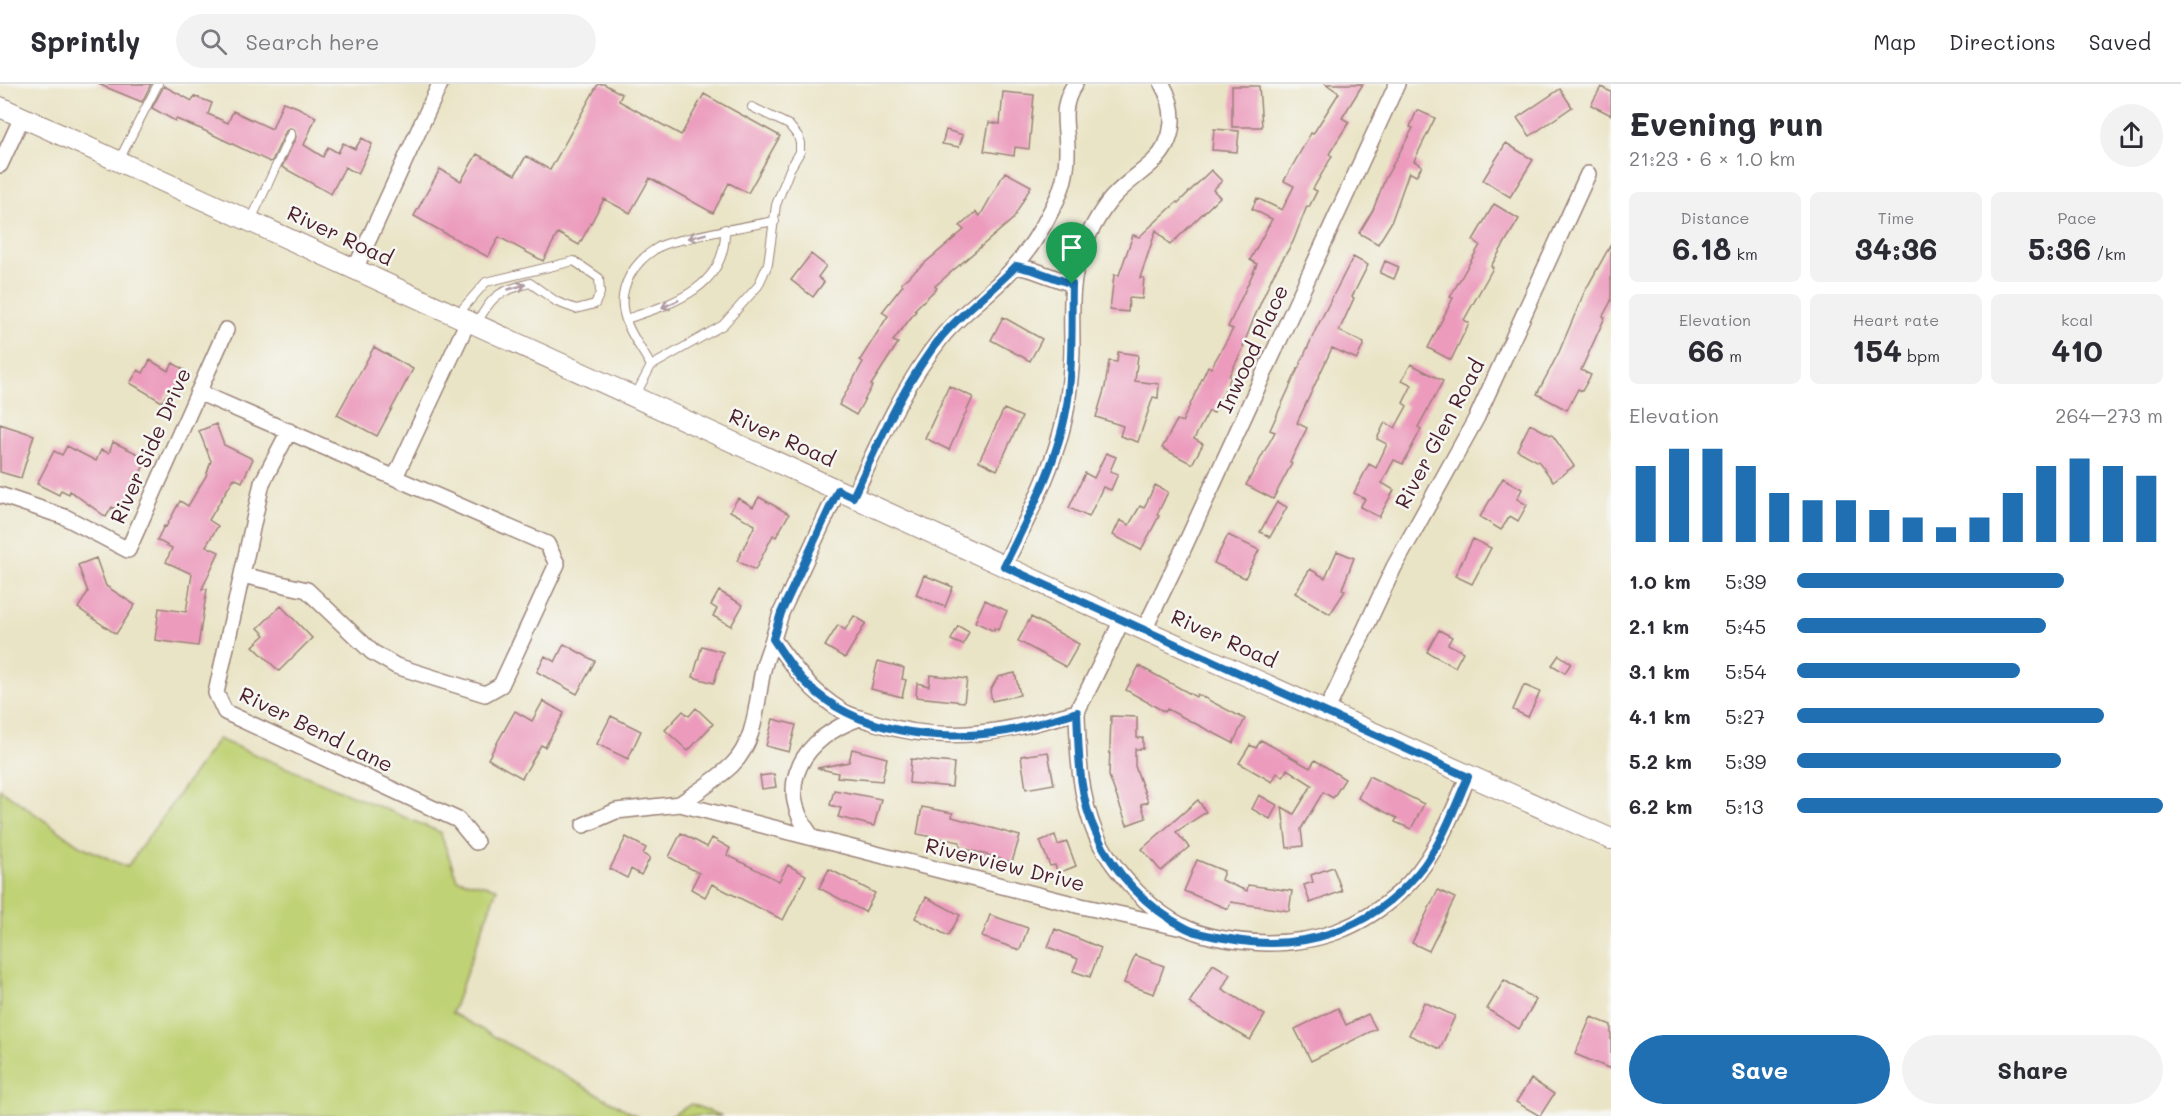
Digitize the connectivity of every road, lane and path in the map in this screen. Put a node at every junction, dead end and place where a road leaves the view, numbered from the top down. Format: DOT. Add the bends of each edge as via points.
graph roads {
  1 [pos="158,84"];
  2 [pos="440,84"];
  3 [pos="1075,84"];
  4 [pos="1162,84"];
  5 [pos="1397,84"];
  6 [pos="0,107"];
  7 [pos="752,107"];
  8 [pos="22,117"];
  9 [pos="291,134"];
  10 [pos="119,161"];
  11 [pos="0,165"];
  12 [pos="1588,174"];
  13 [pos="250,221"];
  14 [pos="775,221"];
  15 [pos="725,229"];
  16 [pos="1016,266"];
  17 [pos="355,269"];
  18 [pos="1072,284"];
  19 [pos="626,319"];
  20 [pos="467,320"];
  21 [pos="226,330"];
  22 [pos="651,366"];
  23 [pos="198,392"];
  24 [pos="635,398"];
  25 [pos="289,431"];
  26 [pos="395,477"];
  27 [pos="845,493"];
  28 [pos="0,495"];
  29 [pos="1004,566"];
  30 [pos="242,574"];
  31 [pos="1122,620"];
  32 [pos="1144,630"];
  33 [pos="773,639"];
  34 [pos="1077,712"];
  35 [pos="1326,712"];
  36 [pos="860,718"];
  37 [pos="1468,777"];
  38 [pos="680,804"];
  39 [pos="584,825"];
  40 [pos="813,838"];
  41 [pos="1611,839"];
  42 [pos="476,842"];
  43 [pos="1187,928"];
  1 -- 10 [label="lane"];
  2 -- 17 [label="street"];
  3 -- 16 [label="street" via="1064,119 1068,152 1061,189"];
  4 -- 18 [label="street" via="1173,111 1170,136 1153,162 1130,179 1099,215"];
  5 -- 32 [label="street, Inwood Place"];
  6 -- 8 [label="street, River Road"];
  7 -- 14 [label="lane" via="789,125 800,144 801,152 776,205"];
  8 -- 10 [label="street, River Road"];
  8 -- 11 [label="street"];
  9 -- 13 [label="lane"];
  10 -- 13 [label="street, River Road"];
  12 -- 35 [label="street, River Glen Road" via="1477,417 1394,567"];
  13 -- 17 [label="street, River Road"];
  14 -- 15 [label="lane"];
  14 -- 22 [label="lane" via="768,264 758,286 741,306 714,331"];
  15 -- 19 [label="lane, one-way" via="722,258 699,288 669,305"];
  15 -- 19 [label="lane, one-way" via="673,242 640,260 624,291"];
  16 -- 18 [label="street"];
  16 -- 27 [label="street" via="943,335 920,365"];
  17 -- 20 [label="street, River Road"];
  18 -- 29 [label="street" via="1068,400 1030,512"];
  19 -- 22 [label="lane"];
  20 -- 20 [label="lane, one-way" via="500,292 530,283 557,302 576,309 595,303 600,293 599,278 574,261 486,282"];
  20 -- 24 [label="street, River Road"];
  20 -- 26 [label="street"];
  21 -- 23 [label="street, River Side Drive"];
  22 -- 24 [label="lane"];
  23 -- 25 [label="street"];
  23 -- 28 [label="street, River Side Drive" via="128,550 65,517"];
  24 -- 27 [label="street, River Road"];
  25 -- 26 [label="street"];
  25 -- 30 [label="street, River Bend Lane" via="262,483"];
  26 -- 30 [label="street" via="547,544 555,557 557,564 501,685 485,694 396,666 372,652 307,590"];
  27 -- 29 [label="street, River Road"];
  27 -- 33 [label="street" via="781,613"];
  29 -- 31 [label="street, River Road"];
  30 -- 42 [label="street, River Bend Lane" via="216,693 225,712 458,820"];
  31 -- 32 [label="street, River Road"];
  31 -- 34 [label="street"];
  32 -- 35 [label="street, River Road"];
  33 -- 36 [label="street" via="807,684 844,712"];
  33 -- 38 [label="street" via="763,669 751,735 742,751 733,764"];
  34 -- 36 [label="street" via="1010,730 962,735 919,733"];
  34 -- 43 [label="street" via="1082,786 1097,836 1137,892"];
  35 -- 37 [label="street, River Road"];
  36 -- 40 [label="street" via="814,743 798,769 794,800 799,817"];
  37 -- 41 [label="street, River Road"];
  37 -- 43 [label="street, Riverview Drive" via="1444,831 1418,873 1376,912 1352,926 1290,943 1245,942"];
  38 -- 39 [label="street, Riverview Drive" via="616,811"];
  38 -- 40 [label="street, Riverview Drive"];
  40 -- 43 [label="street, Riverview Drive" via="1081,906"];
}
